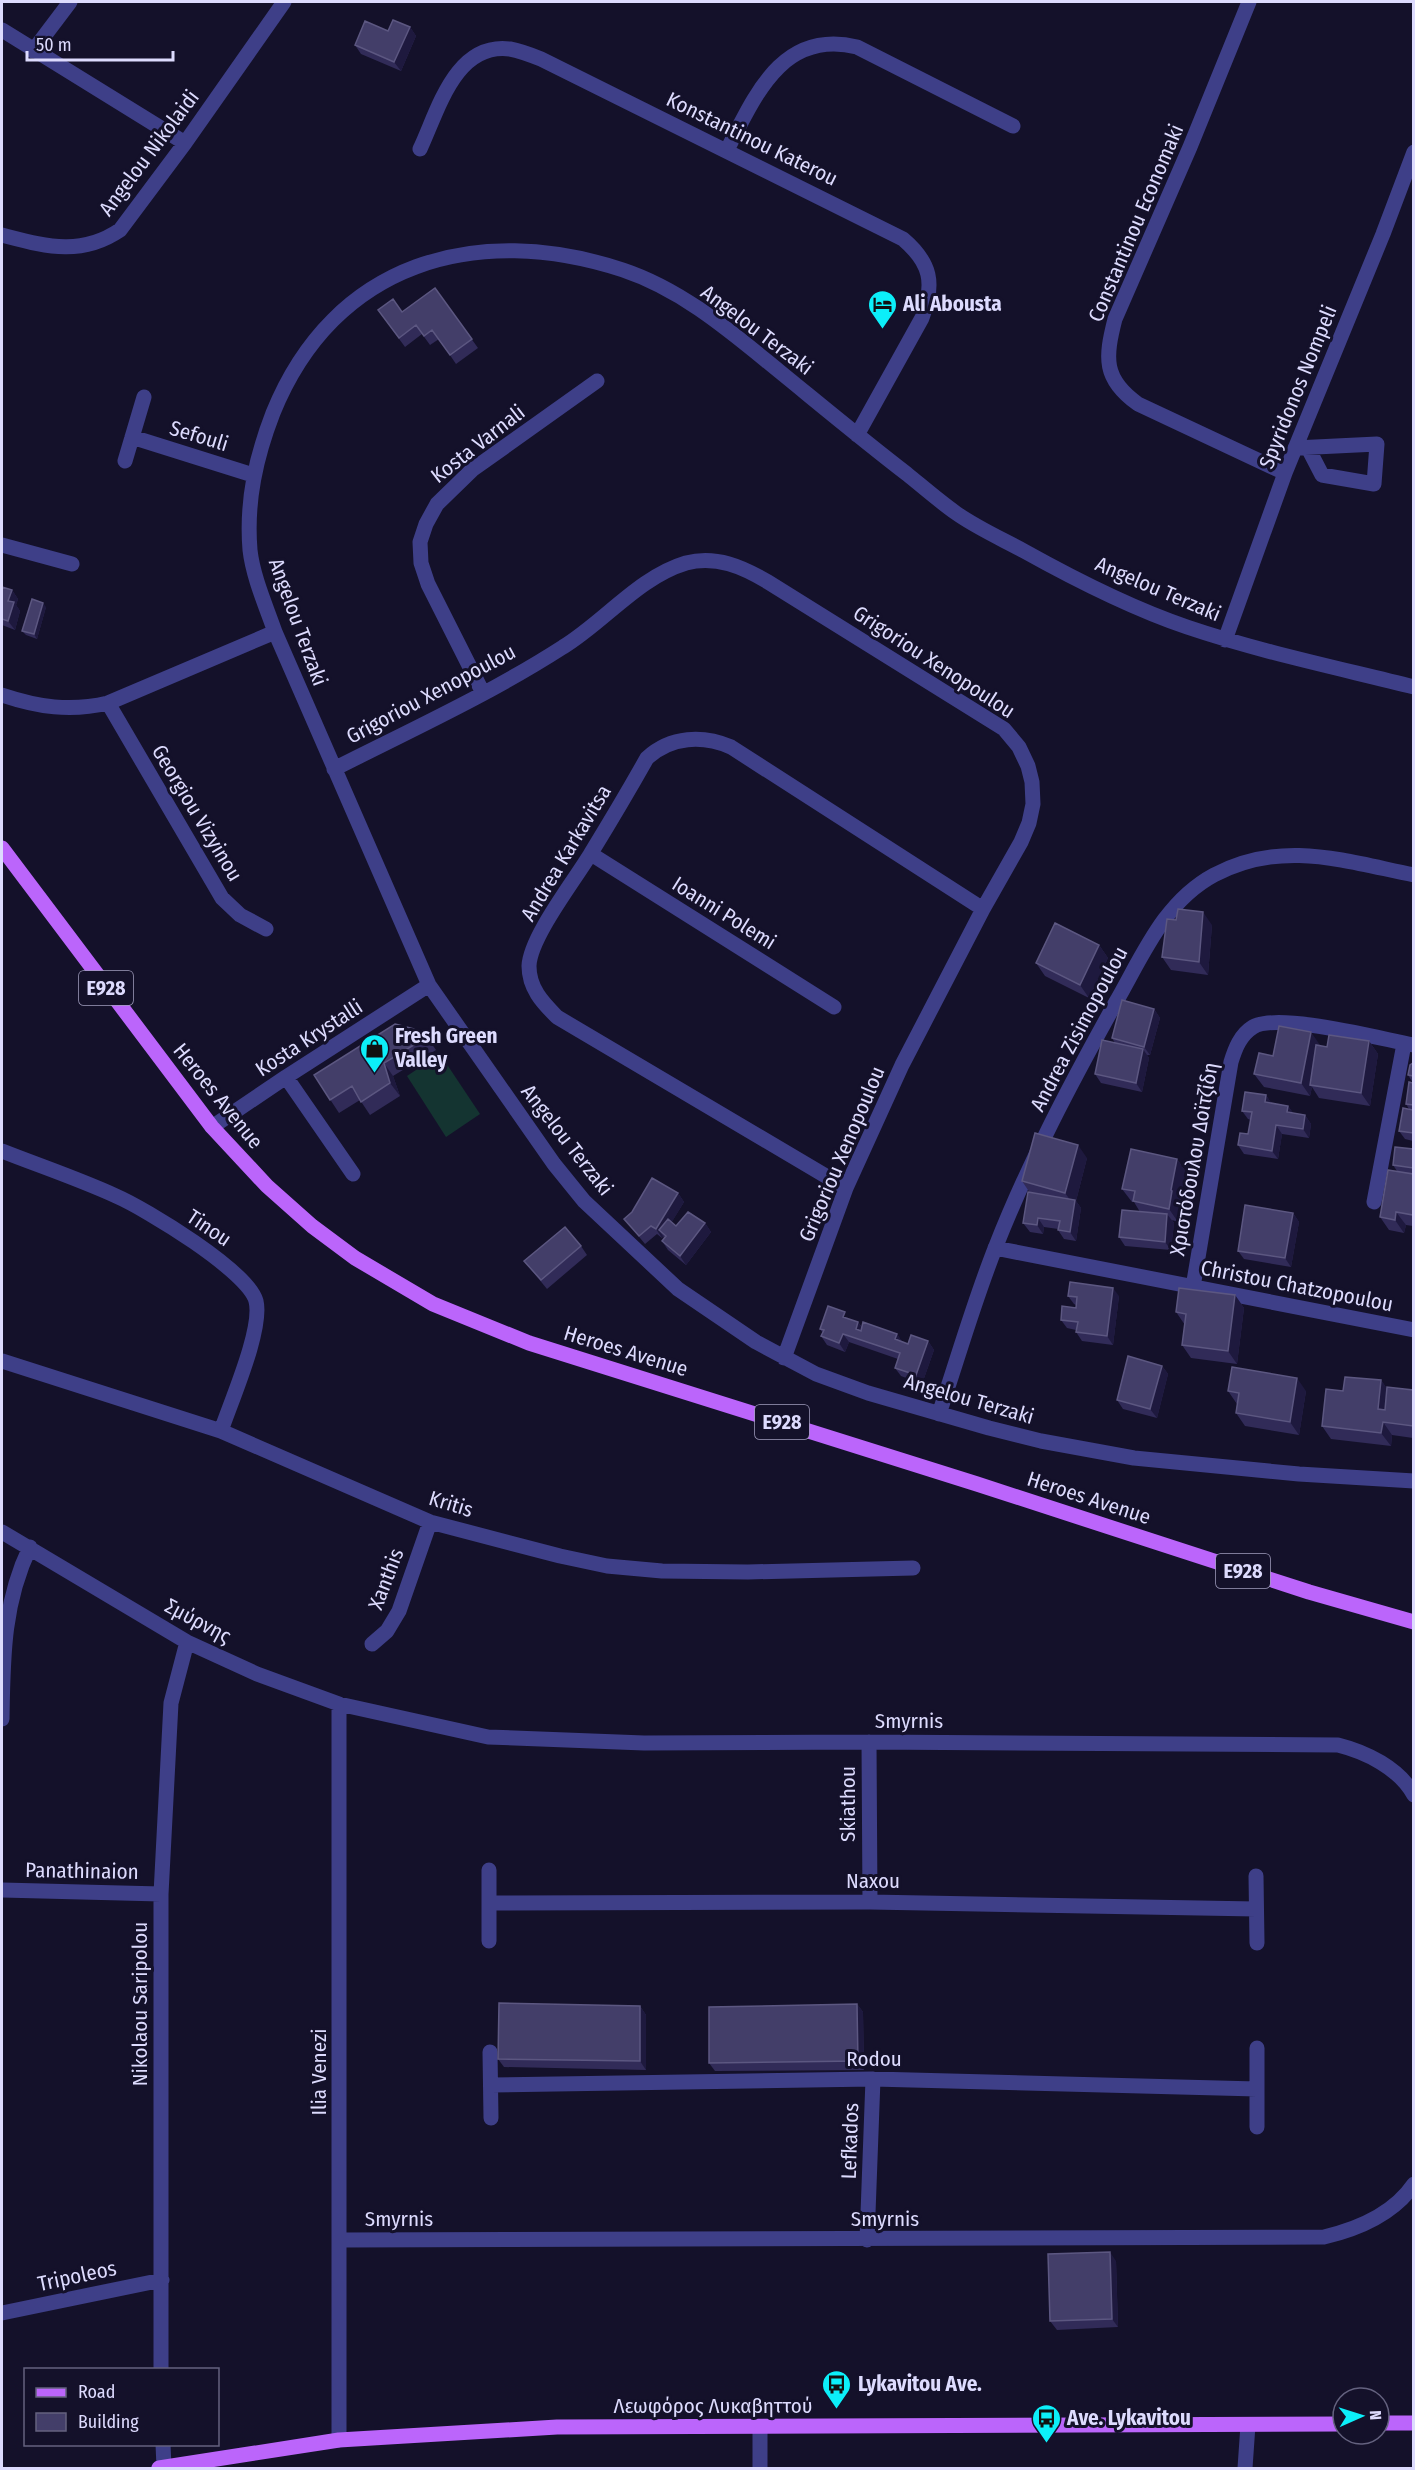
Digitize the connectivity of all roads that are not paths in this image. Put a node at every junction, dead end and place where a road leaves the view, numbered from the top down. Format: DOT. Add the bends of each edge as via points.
graph roads {
  1 [pos="70,2"];
  2 [pos="284,2"];
  3 [pos="1249,2"];
  4 [pos="2,30"];
  5 [pos="33,51"];
  6 [pos="1013,126"];
  7 [pos="185,143"];
  8 [pos="420,149"];
  9 [pos="727,150"];
  10 [pos="1413,152"];
  11 [pos="2,235"];
  12 [pos="597,381"];
  13 [pos="144,397"];
  14 [pos="857,435"];
  15 [pos="132,437"];
  16 [pos="1302,448"];
  17 [pos="125,461"];
  18 [pos="1285,473"];
  19 [pos="253,474"];
  20 [pos="2,545"];
  21 [pos="72,564"];
  22 [pos="275,632"];
  23 [pos="1225,640"];
  24 [pos="1413,687"];
  25 [pos="483,693"];
  26 [pos="2,696"];
  27 [pos="108,703"];
  28 [pos="334,769"];
  29 [pos="2,848"];
  30 [pos="591,854"];
  31 [pos="1413,875"];
  32 [pos="983,909"];
  33 [pos="266,929"];
  34 [pos="429,985"];
  35 [pos="834,1007"];
  36 [pos="1409,1044"];
  37 [pos="286,1077"];
  38 [pos="212,1127"];
  39 [pos="2,1151"];
  40 [pos="353,1174"];
  41 [pos="846,1188"];
  42 [pos="1374,1202"];
  43 [pos="995,1248"];
  44 [pos="1193,1287"];
  45 [pos="1413,1330"];
  46 [pos="784,1358"];
  47 [pos="2,1361"];
  48 [pos="939,1414"];
  49 [pos="221,1431"];
  50 [pos="1413,1481"];
  51 [pos="430,1522"];
  52 [pos="2,1532"];
  53 [pos="30,1547"];
  54 [pos="913,1568"];
  55 [pos="1413,1622"];
  56 [pos="187,1642"];
  57 [pos="372,1644"];
  58 [pos="339,1704"];
  59 [pos="2,1719"];
  60 [pos="869,1742"];
  61 [pos="1413,1795"];
  62 [pos="489,1870"];
  63 [pos="1256,1876"];
  64 [pos="2,1890"];
  65 [pos="161,1894"];
  66 [pos="870,1902"];
  67 [pos="489,1903"];
  68 [pos="1256,1909"];
  69 [pos="489,1941"];
  70 [pos="1257,1943"];
  71 [pos="1257,2048"];
  72 [pos="490,2052"];
  73 [pos="873,2079"];
  74 [pos="490,2085"];
  75 [pos="1257,2089"];
  76 [pos="491,2118"];
  77 [pos="1257,2127"];
  78 [pos="1413,2184"];
  79 [pos="340,2240"];
  80 [pos="867,2240"];
  81 [pos="162,2280"];
  82 [pos="2,2313"];
  83 [pos="161,2368"];
  84 [pos="1391,2423"];
  85 [pos="1413,2423"];
  86 [pos="1331,2424"];
  87 [pos="1248,2425"];
  88 [pos="760,2427"];
  89 [pos="339,2440"];
  90 [pos="163,2446"];
  91 [pos="161,2468"];
  92 [pos="760,2469"];
  93 [pos="1245,2469"];
  1 -- 5 [label="street"];
  2 -- 7 [label="street, Angelou Nikolaidi"];
  3 -- 18 [label="street, Constantinou Economaki" via="1115,319 1110,337 1110,366 1117,387 1138,404"];
  4 -- 5 [label="street"];
  5 -- 7 [label="street"];
  6 -- 9 [label="street" via="857,47 822,45 801,51 777,66 753,100"];
  7 -- 11 [label="street, Angelou Nikolaidi" via="131,218 107,239 87,246 60,248"];
  8 -- 9 [label="street, Konstantinou Katerou" via="453,78 465,63 491,50 507,49 541,59"];
  9 -- 14 [label="street, Konstantinou Katerou" via="887,230 903,239 924,260 929,287 922,318"];
  10 -- 16 [label="street, Spyridonos Nompeli"];
  12 -- 25 [label="street, Kosta Varnali" via="472,470 437,504 426,524 420,542 428,584"];
  13 -- 15 [label="street"];
  14 -- 19 [label="street, Angelou Terzaki" via="700,308 655,284 626,271 558,253 491,251 425,263 391,276 348,304 309,344 293,369"];
  14 -- 23 [label="street, Angelou Terzaki" via="958,514 1049,565 1146,612"];
  15 -- 17 [label="street"];
  15 -- 19 [label="street, Sefouli"];
  16 -- 16 [label="street" via="1377,444 1374,484 1322,475"];
  16 -- 18 [label="street, Spyridonos Nompeli"];
  18 -- 23 [label="street, Spyridonos Nompeli"];
  19 -- 22 [label="street, Angelou Terzaki" via="250,552"];
  20 -- 21 [label="street"];
  22 -- 27 [label="street"];
  22 -- 28 [label="street, Angelou Terzaki"];
  23 -- 24 [label="street, Angelou Terzaki"];
  25 -- 28 [label="street, Grigoriou Xenopoulou"];
  25 -- 32 [label="street, Grigoriou Xenopoulou" via="564,646 664,572 687,563 707,561 745,568 1004,729 1019,747 1030,774 1033,804 1021,842"];
  26 -- 27 [label="street" via="67,709"];
  27 -- 33 [label="street, Georgiou Vizyinou" via="222,898 240,915"];
  28 -- 34 [label="street, Angelou Terzaki"];
  29 -- 38 [label="main road, Heroes Avenue / E928"];
  30 -- 32 [label="street, Andrea Karkavitsa" via="647,758 657,749 702,739 719,741"];
  30 -- 35 [label="street, Ioanni Polemi"];
  30 -- 41 [label="street, Andrea Karkavitsa" via="531,953 530,980 543,1003 557,1017"];
  31 -- 43 [label="street, Andrea Zisimopoulou" via="1323,856 1284,855 1239,865 1192,888 1161,922 1096,1037 1027,1174"];
  32 -- 41 [label="street, Grigoriou Xenopoulou" via="902,1065"];
  34 -- 37 [label="street, Kosta Krystalli"];
  34 -- 46 [label="street, Angelou Terzaki" via="584,1201 678,1289"];
  36 -- 42 [label="street"];
  36 -- 44 [label="street, Χριστόδουλου Δοϊτζίδη" via="1279,1022 1252,1028 1242,1037 1231,1062"];
  37 -- 38 [label="street, Kosta Krystalli"];
  37 -- 40 [label="street"];
  38 -- 55 [label="main road, Heroes Avenue / E928" via="267,1186 312,1226 355,1258 433,1305 529,1343"];
  39 -- 49 [label="street, Tinou" via="118,1196 222,1262 249,1286 258,1316"];
  41 -- 46 [label="street, Grigoriou Xenopoulou"];
  43 -- 44 [label="street, Christou Chatzopoulou"];
  43 -- 48 [label="street, Andrea Zisimopoulou"];
  44 -- 45 [label="street, Christou Chatzopoulou"];
  46 -- 48 [label="street, Angelou Terzaki" via="816,1374"];
  47 -- 49 [label="street, Kritis"];
  48 -- 50 [label="street, Angelou Terzaki" via="1041,1441 1134,1458"];
  49 -- 51 [label="street, Kritis"];
  51 -- 54 [label="street, Kritis" via="607,1566 748,1572"];
  51 -- 57 [label="street, Xanthis" via="399,1611 387,1631"];
  52 -- 53 [label="street, Σμύρνης"];
  53 -- 56 [label="street, Σμύρνης"];
  53 -- 59 [label="street" via="8,1607"];
  56 -- 58 [label="street, Σμύρνης" via="256,1674"];
  56 -- 65 [label="street, Nikolaou Saripolou" via="171,1703"];
  58 -- 60 [label="street, Smyrnis" via="488,1737 644,1743"];
  58 -- 79 [label="street, Ilia Venezi"];
  60 -- 61 [label="street, Smyrnis" via="1338,1745 1373,1758 1392,1771"];
  60 -- 66 [label="street, Skiathou"];
  62 -- 67 [label="street"];
  63 -- 68 [label="street"];
  64 -- 65 [label="street, Panathinaion"];
  65 -- 81 [label="street, Nikolaou Saripolou"];
  66 -- 67 [label="street, Naxou"];
  66 -- 68 [label="street, Naxou"];
  67 -- 69 [label="street"];
  68 -- 70 [label="street"];
  71 -- 75 [label="street"];
  72 -- 74 [label="street"];
  73 -- 74 [label="street, Rodou"];
  73 -- 75 [label="street, Rodou"];
  73 -- 80 [label="street, Lefkados"];
  74 -- 76 [label="street"];
  75 -- 77 [label="street"];
  78 -- 80 [label="street, Smyrnis" via="1394,2205 1368,2223 1323,2237"];
  79 -- 80 [label="street, Smyrnis"];
  79 -- 89 [label="street, Ilia Venezi"];
  81 -- 82 [label="street, Tripoleos"];
  81 -- 83 [label="street, Nikolaou Saripolou"];
  84 -- 85 [label="main road"];
  86 -- 87 [label="main road, Λεωφόρος Λυκαβηττού"];
  87 -- 88 [label="main road, Λεωφόρος Λυκαβηττού"];
  87 -- 93 [label="street"];
  88 -- 89 [label="main road, Λεωφόρος Λυκαβηττού" via="557,2427"];
  88 -- 92 [label="street"];
  89 -- 91 [label="main road, Λεωφόρος Λυκαβηττού"];
  90 -- 91 [label="street"];
}
